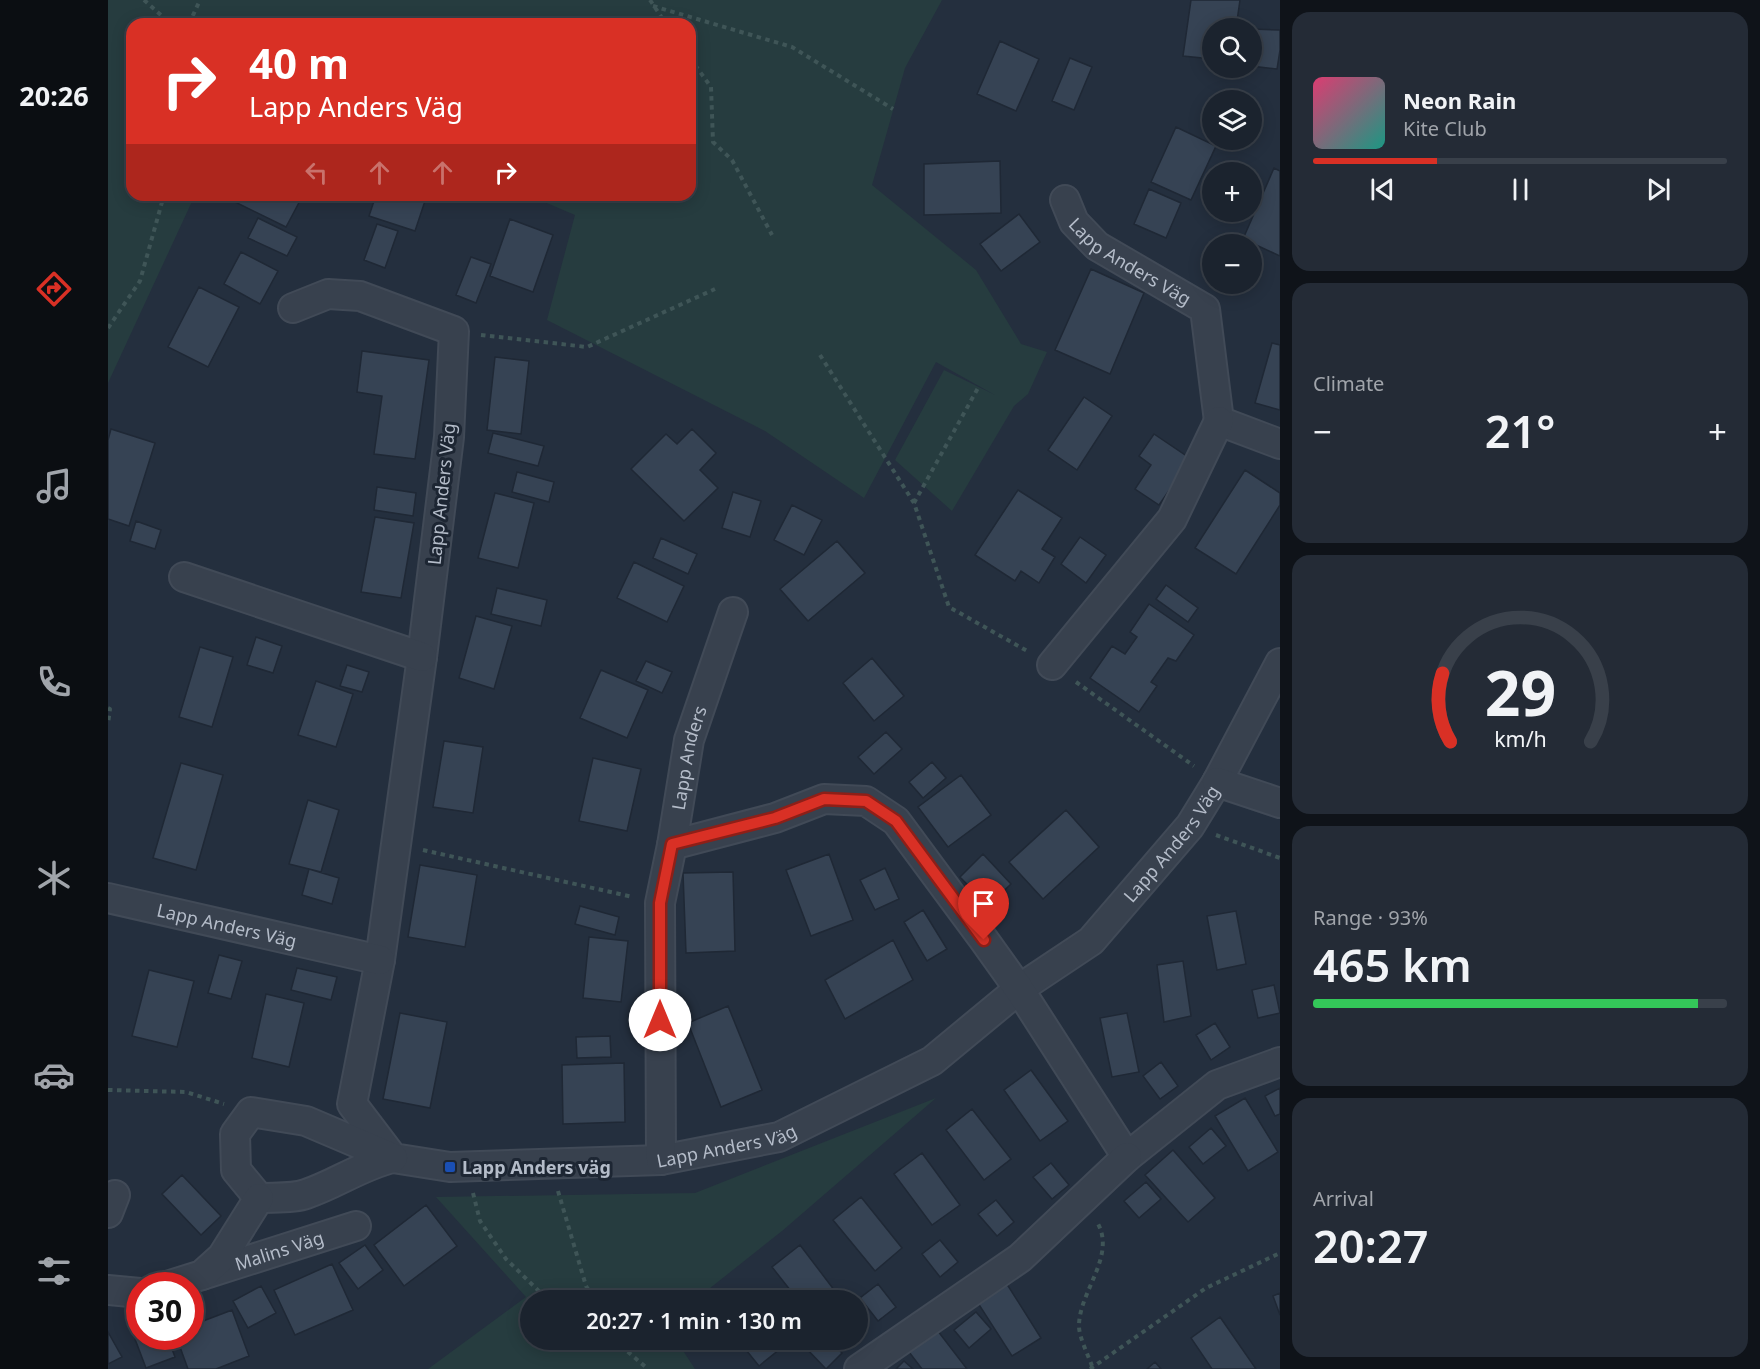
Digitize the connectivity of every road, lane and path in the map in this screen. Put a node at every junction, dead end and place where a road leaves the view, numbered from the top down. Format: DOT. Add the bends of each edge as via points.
graph roads {
  1 [pos="144,0"];
  2 [pos="200,0"];
  3 [pos="650,0"];
  4 [pos="653,6"];
  5 [pos="164,18"];
  6 [pos="192,18"];
  7 [pos="662,18"];
  8 [pos="694,18"];
  9 [pos="696,19"];
  10 [pos="696,66"];
  11 [pos="893,109"];
  12 [pos="1065,200"];
  13 [pos="162,201"];
  14 [pos="772,236"];
  15 [pos="715,289"];
  16 [pos="293,308"];
  17 [pos="108,328"];
  18 [pos="454,331"];
  19 [pos="820,355"];
  20 [pos="978,388"];
  21 [pos="1220,421"];
  22 [pos="1280,444"];
  23 [pos="914,503"];
  24 [pos="184,577"];
  25 [pos="733,612"];
  26 [pos="422,657"];
  27 [pos="1280,663"];
  28 [pos="1052,665"];
  29 [pos="108,708"];
  30 [pos="108,724"];
  31 [pos="1217,782"];
  32 [pos="1280,803"];
  33 [pos="1190,825"];
  34 [pos="397,844"];
  35 [pos="672,844"];
  36 [pos="1280,858"];
  37 [pos="108,898"];
  38 [pos="660,903"];
  39 [pos="380,960"];
  40 [pos="1019,989"];
  41 [pos="1280,1062"];
  42 [pos="108,1090"];
  43 [pos="251,1112"];
  44 [pos="1126,1157"];
  45 [pos="393,1158"];
  46 [pos="661,1160"];
  47 [pos="551,1164"];
  48 [pos="466,1167"];
  49 [pos="258,1198"];
  50 [pos="1084,1199"];
  51 [pos="356,1226"];
  52 [pos="1280,1253"];
  53 [pos="204,1273"];
  54 [pos="204,1274"];
  55 [pos="108,1290"];
  56 [pos="538,1290"];
  57 [pos="589,1290"];
  58 [pos="126,1292"];
  59 [pos="628,1350"];
  60 [pos="1091,1368"];
  61 [pos="648,1369"];
  62 [pos="859,1369"];
  1 -- 5 [label="path"];
  2 -- 6 [label="path"];
  3 -- 4 [label="path"];
  4 -- 7 [label="path"];
  4 -- 8 [label="path"];
  9 -- 11 [label="path" via="792,47"];
  10 -- 14 [label="path" via="711,87 713,142 732,160"];
  12 -- 21 [label="street, Lapp Anders Väg" via="1074,222 1097,246 1205,309"];
  13 -- 17 [label="path" via="140,281"];
  15 -- 18 [label="path" via="587,347"];
  16 -- 18 [label="street" via="328,294 360,296"];
  18 -- 26 [label="street, Lapp Anders Väg" via="449,437"];
  19 -- 23 [label="path"];
  20 -- 23 [label="path"];
  21 -- 22 [label="street"];
  21 -- 28 [label="street" via="1172,519"];
  23 -- 28 [label="path" via="949,607"];
  24 -- 26 [label="street"];
  25 -- 35 [label="street, Lapp Anders" via="689,740"];
  26 -- 34 [label="street, Lapp Anders Väg"];
  27 -- 31 [label="street, Lapp Anders Väg"];
  28 -- 31 [label="path"];
  29 -- 30 [label="path"];
  31 -- 32 [label="street"];
  31 -- 33 [label="street, Lapp Anders Väg"];
  33 -- 36 [label="path"];
  33 -- 40 [label="street, Lapp Anders Väg" via="1091,941"];
  34 -- 38 [label="path"];
  34 -- 39 [label="street, Lapp Anders Väg"];
  35 -- 38 [label="street, Lapp Anders"];
  35 -- 40 [label="street" via="775,818 824,799 866,801 896,821"];
  37 -- 39 [label="street, Lapp Anders Väg"];
  38 -- 46 [label="street, Lapp Anders"];
  39 -- 45 [label="street, Lapp Anders Väg" via="352,1104"];
  40 -- 44 [label="street"];
  40 -- 46 [label="street, Lapp Anders Väg" via="932,1060 779,1137"];
  41 -- 44 [label="street" via="1217,1085"];
  42 -- 43 [label="path" via="186,1092"];
  43 -- 45 [label="street, Lapp Anders Väg" via="306,1121"];
  43 -- 49 [label="street" via="235,1134 236,1170"];
  44 -- 50 [label="street"];
  45 -- 48 [label="street, Lapp Anders Väg"];
  45 -- 49 [label="street, Lapp Anders Väg" via="377,1161 304,1195"];
  46 -- 47 [label="street, Lapp Anders Väg"];
  47 -- 48 [label="street, Lapp Anders Väg"];
  47 -- 57 [label="path"];
  48 -- 56 [label="path" via="480,1221 506,1259"];
  49 -- 53 [label="street, Malins Väg" via="222,1257"];
  50 -- 60 [label="path" via="1103,1231 1101,1264 1084,1301 1079,1327"];
  50 -- 62 [label="street" via="1020,1258"];
  51 -- 54 [label="street, Malins Väg"];
  52 -- 60 [label="path" via="1206,1288"];
  55 -- 58 [label="street"];
  59 -- 61 [label="path"];
}
